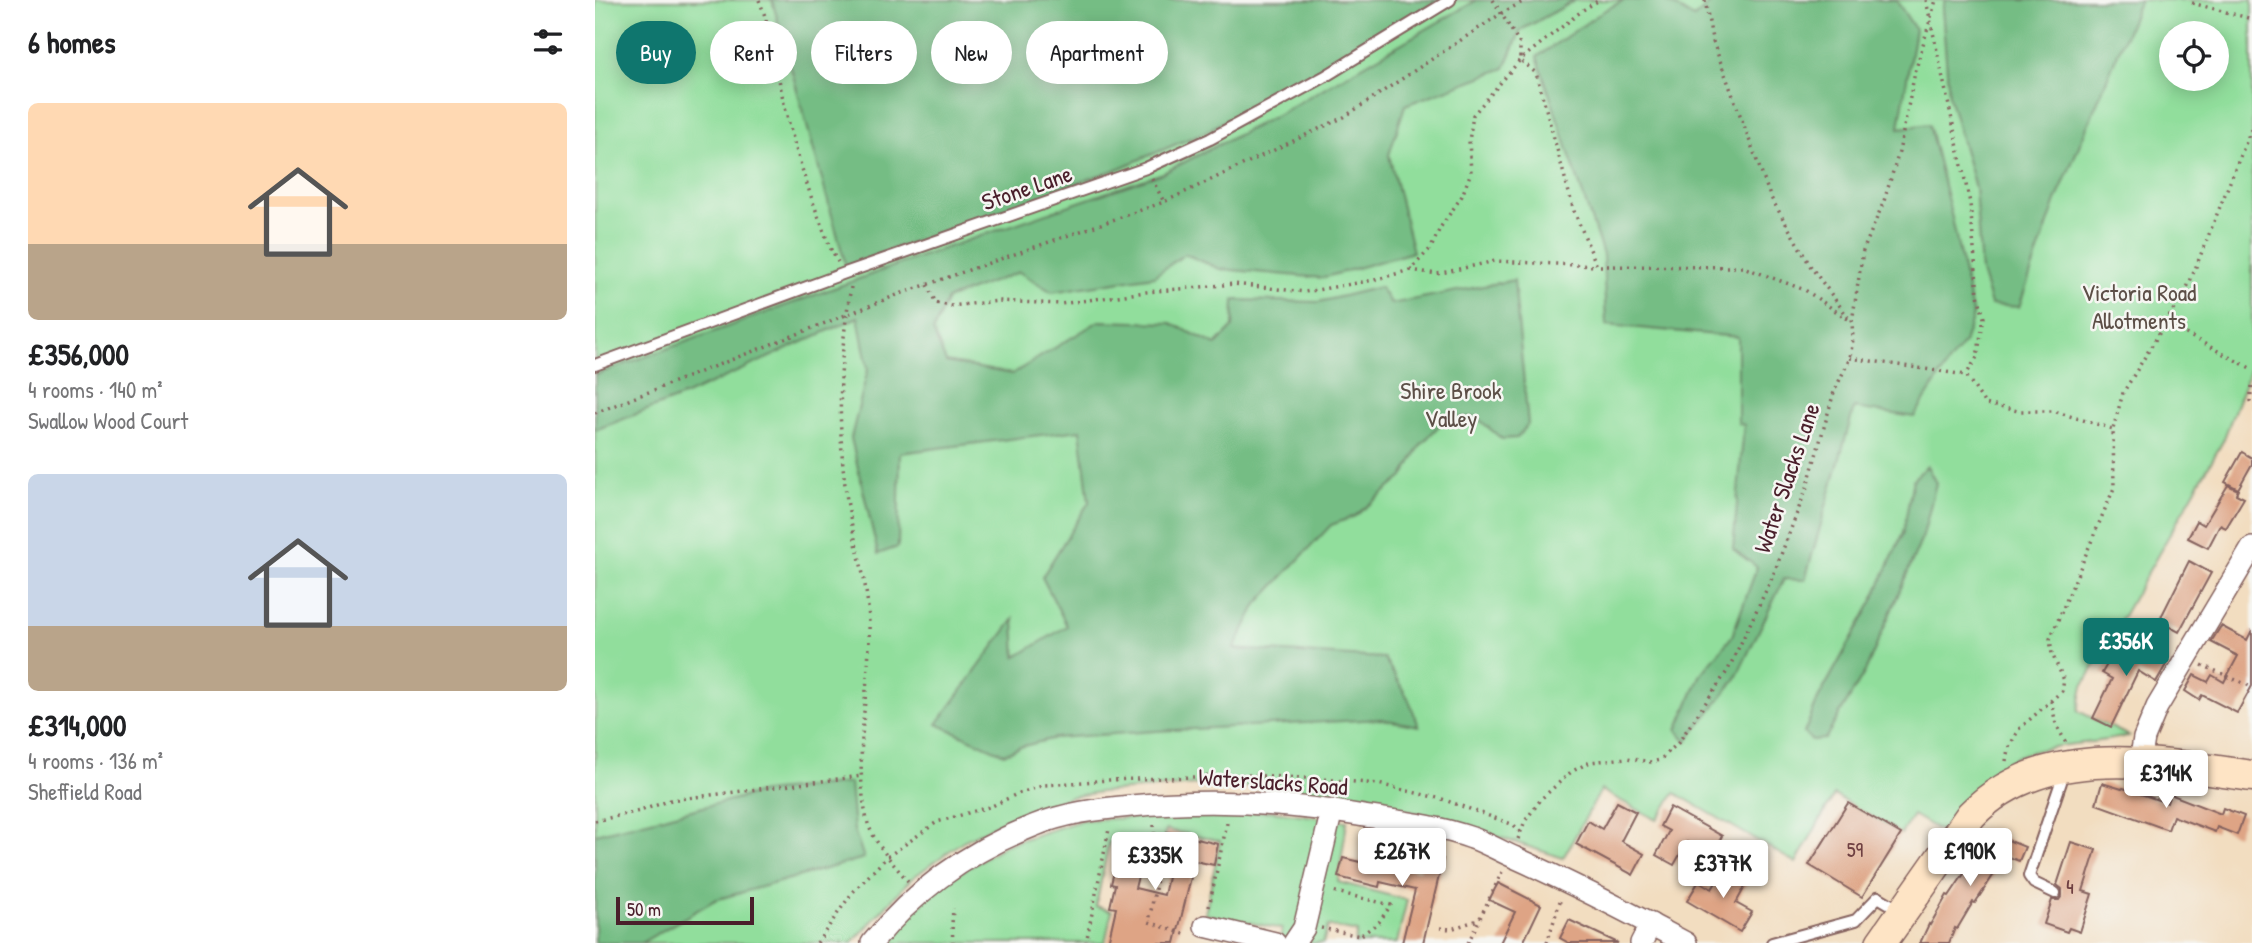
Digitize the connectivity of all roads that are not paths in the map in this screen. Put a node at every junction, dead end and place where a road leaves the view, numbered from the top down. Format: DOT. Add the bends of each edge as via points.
graph roads {
  1 [pos="1450,0"];
  2 [pos="595,365"];
  3 [pos="2249,562"];
  4 [pos="2063,759"];
  5 [pos="2140,763"];
  6 [pos="2252,776"];
  7 [pos="1332,810"];
  8 [pos="2055,893"];
  9 [pos="1904,912"];
  10 [pos="1201,927"];
  11 [pos="1646,934"];
  12 [pos="1887,941"];
  13 [pos="872,943"];
  14 [pos="1275,943"];
  15 [pos="1294,943"];
  16 [pos="1686,943"];
  17 [pos="1772,943"];
  1 -- 2 [label="lane, Stone Lane" via="1313,83 1146,168"];
  3 -- 5 [label="street" via="2157,708 2144,738"];
  4 -- 5 [label="main road"];
  4 -- 8 [label="lane" via="2061,782 2029,876"];
  4 -- 9 [label="main road" via="1988,798 1971,815"];
  5 -- 6 [label="main road"];
  7 -- 11 [label="street, Waterslacks Road" via="1473,838 1570,882"];
  7 -- 13 [label="street, Waterslacks Road" via="1190,801 1060,817 1033,825 946,872 902,909"];
  7 -- 15 [label="street" via="1304,928"];
  9 -- 12 [label="main road"];
  9 -- 17 [label="lane" via="1878,897 1856,920"];
  10 -- 14 [label="street"];
  11 -- 16 [label="street, Waterslacks Road"];
}
